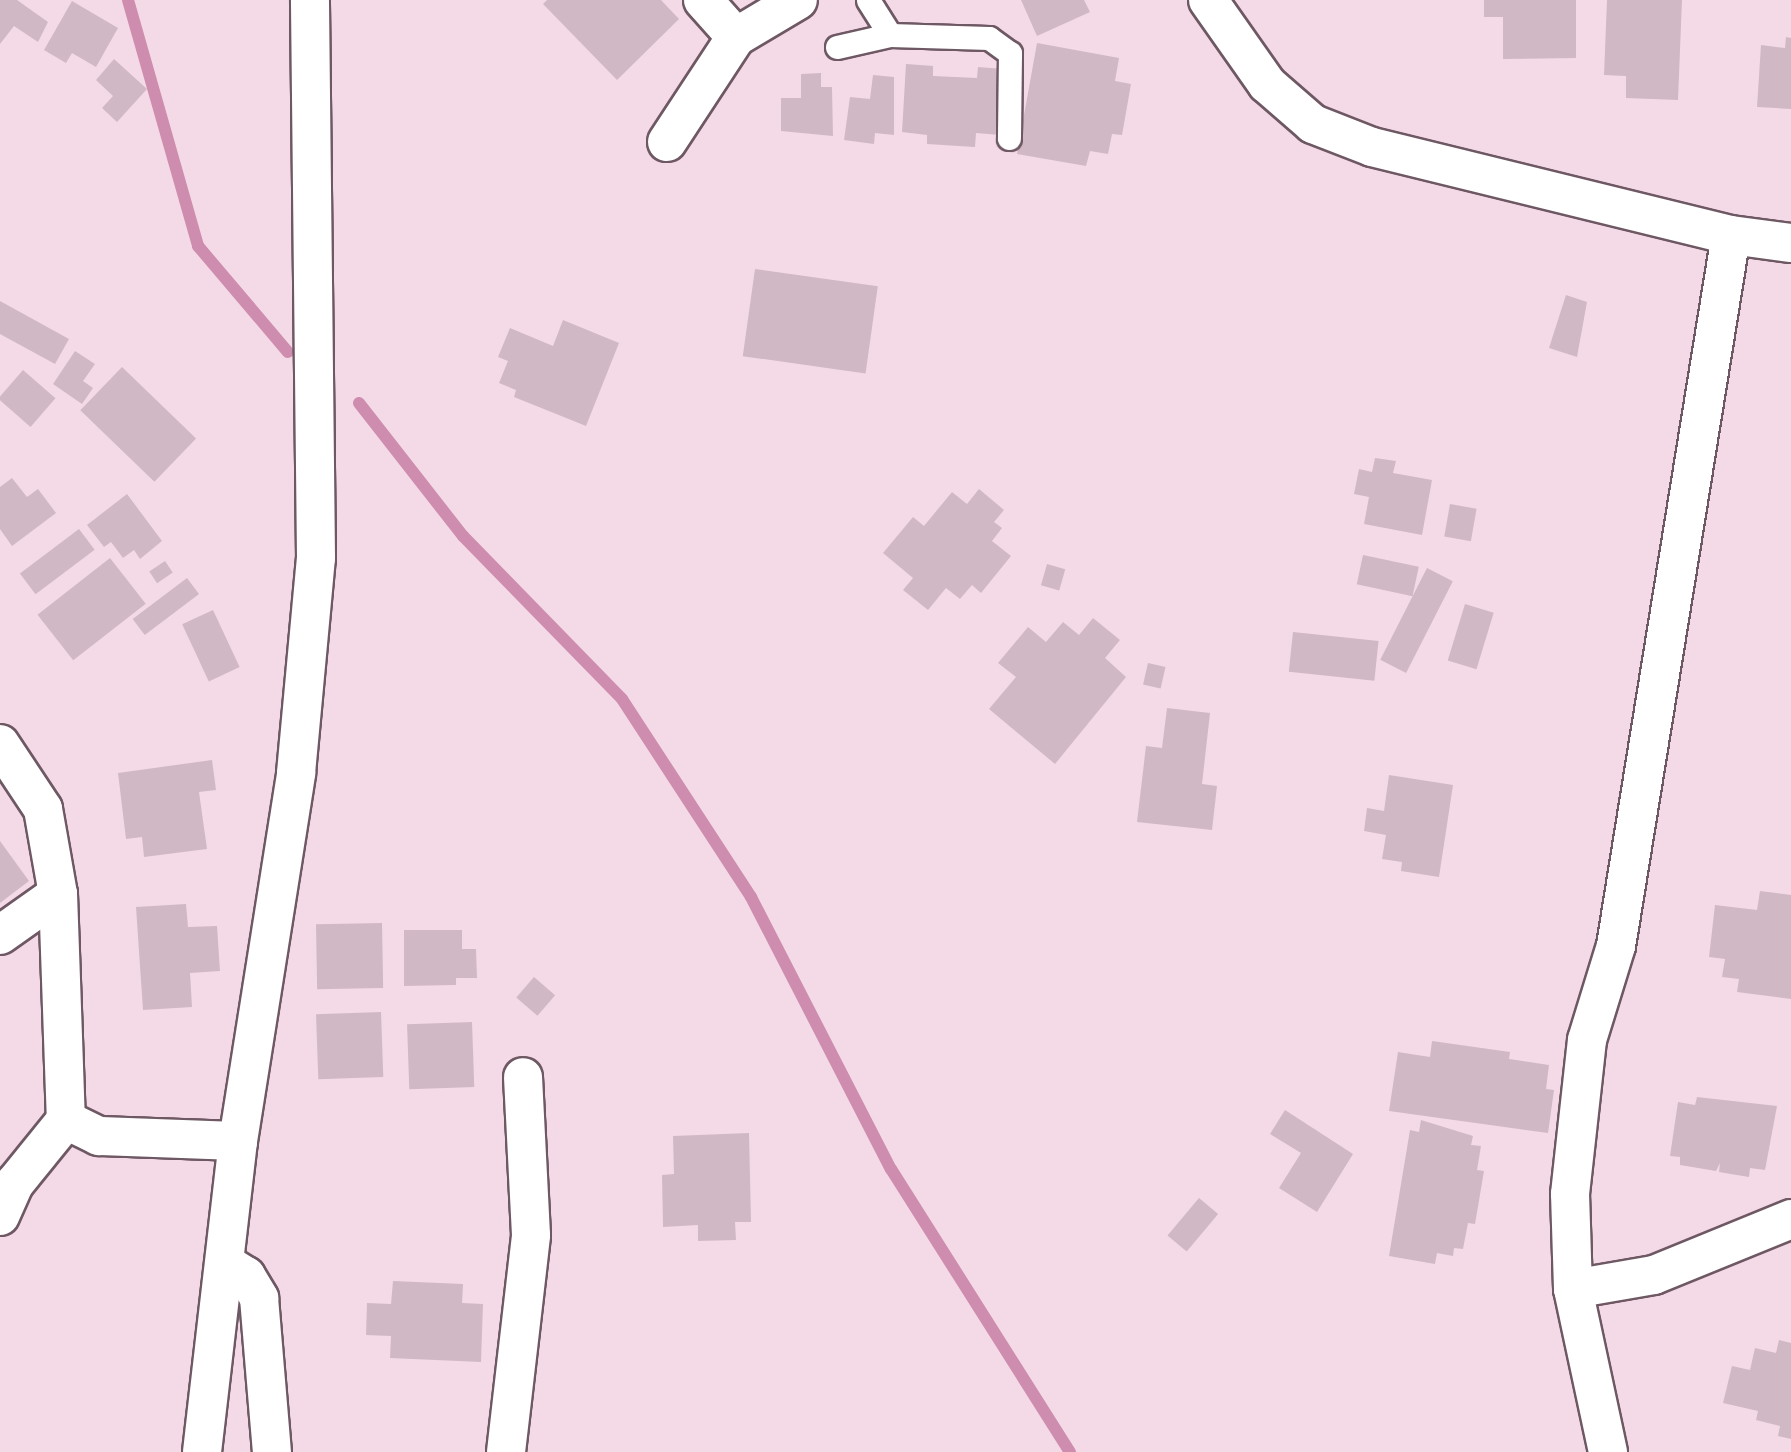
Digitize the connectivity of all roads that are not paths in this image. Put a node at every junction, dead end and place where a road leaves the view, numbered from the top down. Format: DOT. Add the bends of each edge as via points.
graph roads {
  1 [pos="310,0"];
  2 [pos="703,0"];
  3 [pos="798,0"];
  4 [pos="868,0"];
  5 [pos="1208,0"];
  6 [pos="890,35"];
  7 [pos="736,37"];
  8 [pos="837,47"];
  9 [pos="1009,138"];
  10 [pos="667,142"];
  11 [pos="1731,235"];
  12 [pos="1791,243"];
  13 [pos="0,744"];
  14 [pos="58,894"];
  15 [pos="0,935"];
  16 [pos="523,1077"];
  17 [pos="66,1120"];
  18 [pos="238,1141"];
  19 [pos="5,1196"];
  20 [pos="1791,1219"];
  21 [pos="225,1263"];
  22 [pos="1573,1289"];
  23 [pos="202,1452"];
  24 [pos="272,1452"];
  25 [pos="506,1452"];
  26 [pos="1608,1452"];
  1 -- 18 [label="street" via="316,558 296,773"];
  2 -- 7 [label="street"];
  3 -- 7 [label="street"];
  4 -- 6 [label="lane"];
  5 -- 11 [label="street" via="1267,84 1313,124 1372,147"];
  6 -- 8 [label="lane"];
  6 -- 9 [label="lane" via="989,38 1010,53"];
  7 -- 10 [label="street"];
  11 -- 12 [label="street"];
  11 -- 22 [label="street" via="1616,946 1587,1040 1570,1194"];
  13 -- 14 [label="street" via="43,809"];
  14 -- 15 [label="street"];
  14 -- 17 [label="street"];
  16 -- 25 [label="street" via="531,1235"];
  17 -- 18 [label="street" via="100,1136"];
  17 -- 19 [label="street"];
  18 -- 21 [label="street"];
  20 -- 22 [label="street" via="1654,1275"];
  21 -- 23 [label="street"];
  21 -- 24 [label="street" via="246,1276 259,1298"];
  22 -- 26 [label="street"];
}
